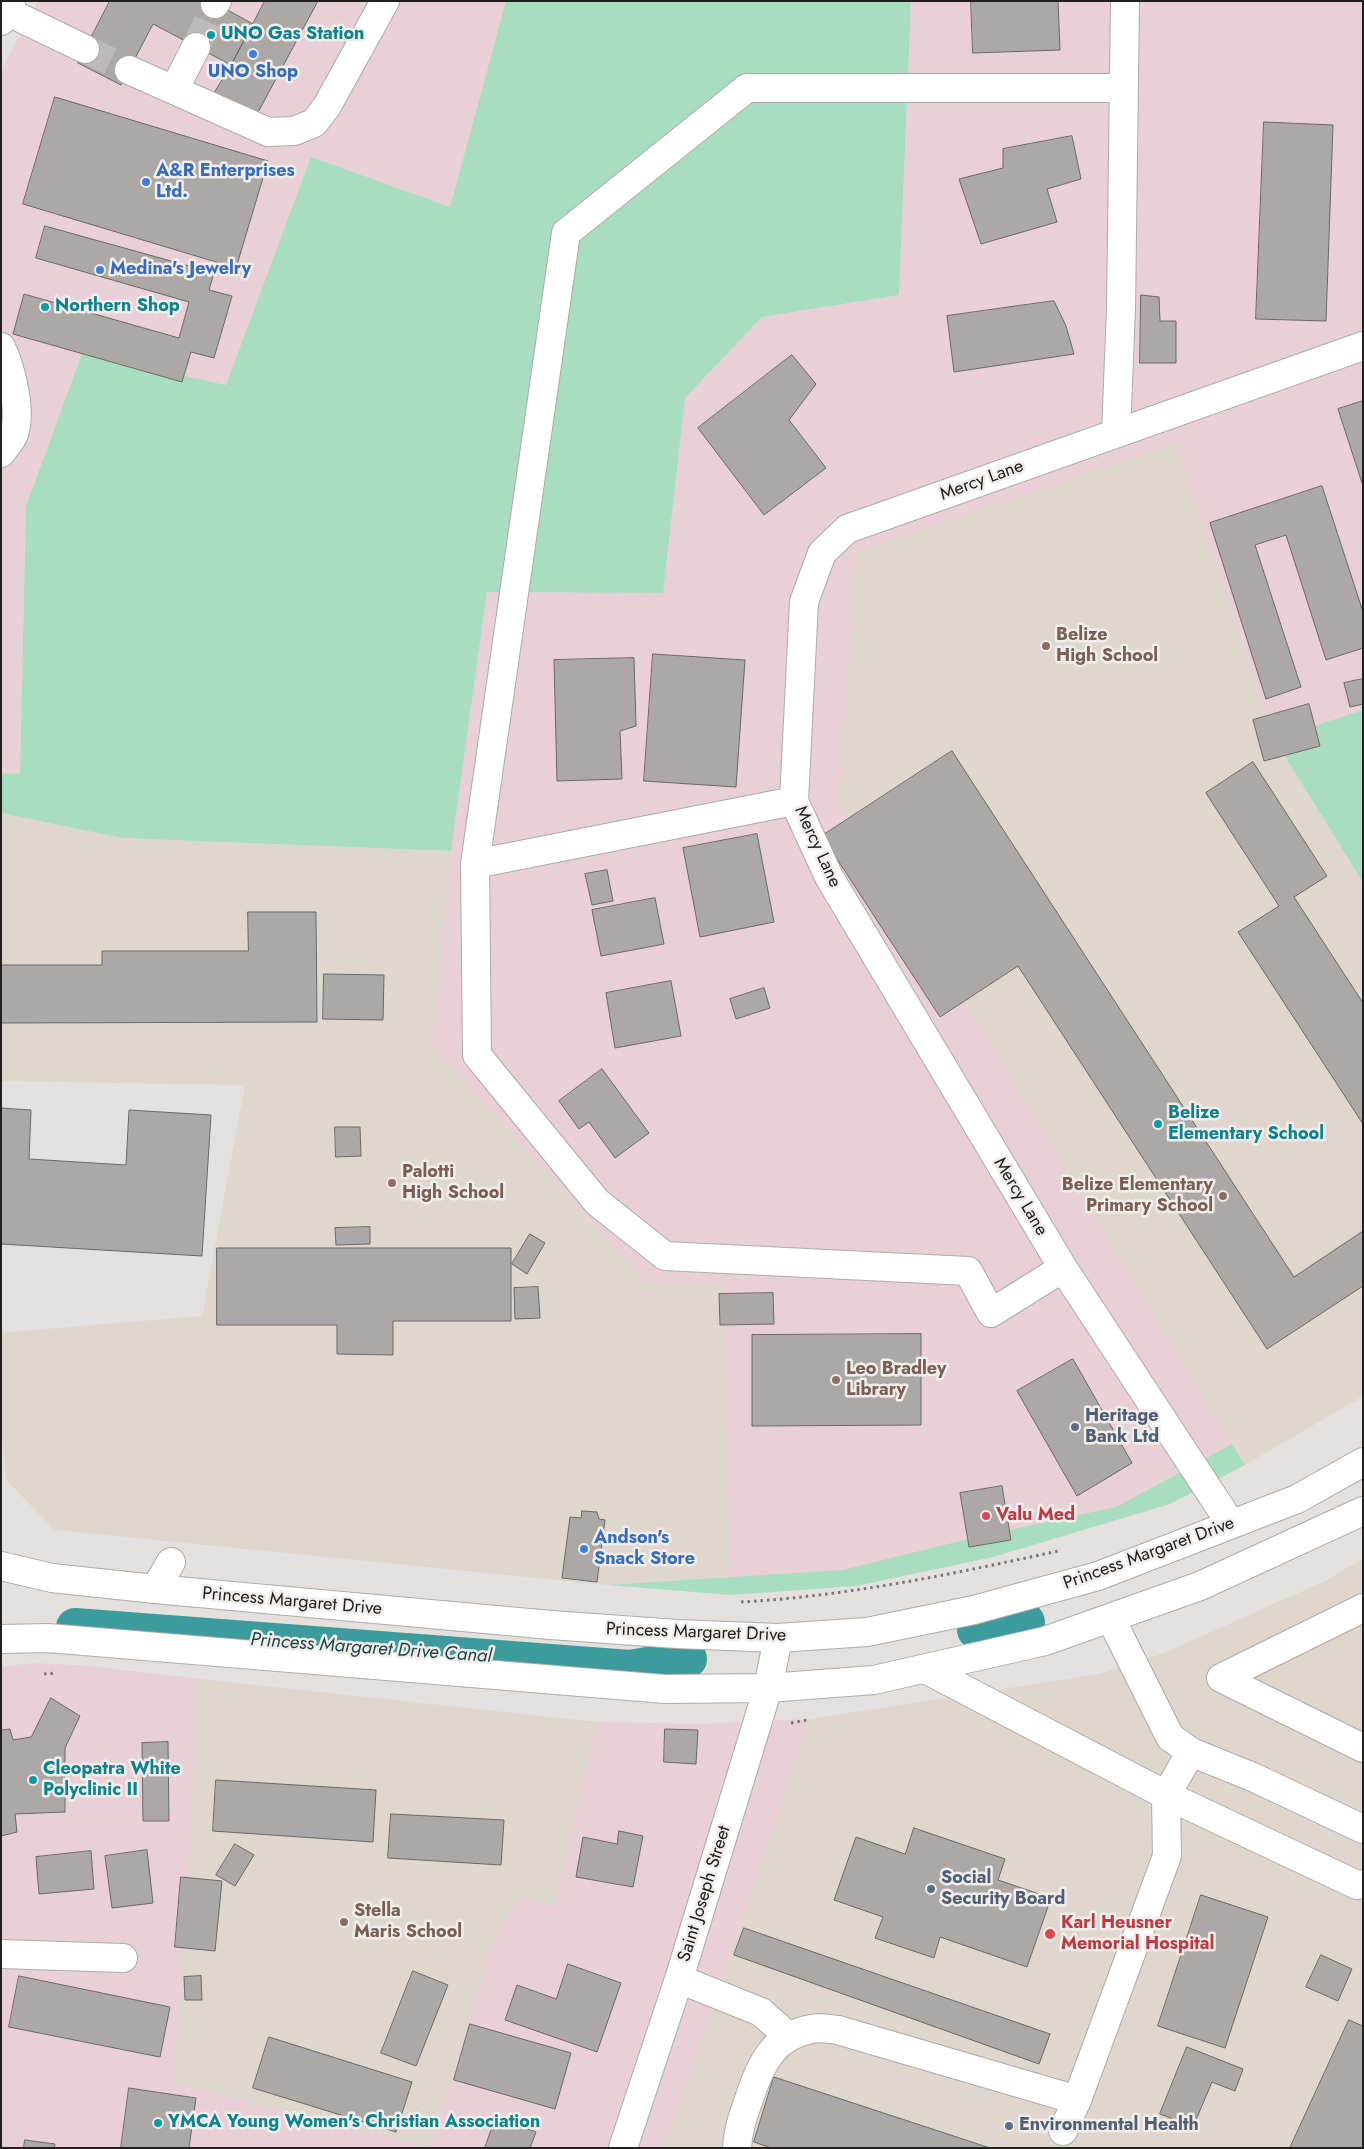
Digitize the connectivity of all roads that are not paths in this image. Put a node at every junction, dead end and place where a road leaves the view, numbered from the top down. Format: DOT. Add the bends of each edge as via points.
graph roads {
  1 [pos="384,1"];
  2 [pos="1125,1"];
  3 [pos="6,11"];
  4 [pos="196,47"];
  5 [pos="85,49"];
  6 [pos="129,70"];
  7 [pos="1124,88"];
  8 [pos="174,90"];
  9 [pos="1363,346"];
  10 [pos="1,347"];
  11 [pos="1116,433"];
  12 [pos="1,453"];
  13 [pos="794,801"];
  14 [pos="475,864"];
  15 [pos="1063,1268"];
  16 [pos="1363,1462"];
  17 [pos="1363,1511"];
  18 [pos="1231,1524"];
  19 [pos="171,1562"];
  20 [pos="1,1566"];
  21 [pos="155,1589"];
  22 [pos="1363,1608"];
  23 [pos="1111,1619"];
  24 [pos="778,1638"];
  25 [pos="1,1639"];
  26 [pos="927,1670"];
  27 [pos="768,1688"];
  28 [pos="1363,1748"];
  29 [pos="1191,1752"];
  30 [pos="1166,1795"];
  31 [pos="1363,1829"];
  32 [pos="1363,1884"];
  33 [pos="1,1954"];
  34 [pos="123,1958"];
  35 [pos="679,1979"];
  36 [pos="788,2036"];
  37 [pos="1077,2100"];
  38 [pos="1063,2131"];
  39 [pos="623,2148"];
  40 [pos="737,2148"];
  1 -- 8 [label="main road" via="327,106 314,123 294,131 268,132"];
  2 -- 7 [label="main road"];
  3 -- 5 [label="main road"];
  4 -- 8 [label="main road"];
  6 -- 8 [label="main road"];
  7 -- 11 [label="main road"];
  7 -- 14 [label="main road" via="747,88 566,233"];
  9 -- 11 [label="main road, Mercy Lane"];
  10 -- 12 [label="main road" via="11,369 16,406 14,434"];
  11 -- 13 [label="main road, Mercy Lane" via="847,529 822,553 804,602"];
  13 -- 14 [label="main road"];
  13 -- 15 [label="main road, Mercy Lane" via="829,877"];
  14 -- 15 [label="main road" via="477,1055 597,1202 665,1256 968,1271 991,1313"];
  15 -- 18 [label="main road, Mercy Lane"];
  16 -- 18 [label="main road, Princess Margaret Drive" via="1296,1499"];
  17 -- 23 [label="main road" via="1200,1586"];
  18 -- 24 [label="main road, Princess Margaret Drive" via="1098,1576 974,1610 867,1632"];
  19 -- 21 [label="main road"];
  20 -- 21 [label="main road, Princess Margaret Drive" via="52,1578"];
  21 -- 24 [label="main road, Princess Margaret Drive" via="551,1625"];
  22 -- 28 [label="main road" via="1221,1678"];
  23 -- 26 [label="main road" via="1045,1641"];
  23 -- 29 [label="main road" via="1170,1737"];
  24 -- 27 [label="main road, Saint Joseph Street"];
  25 -- 27 [label="main road" via="48,1638 665,1689"];
  26 -- 27 [label="main road" via="874,1680"];
  26 -- 30 [label="main road"];
  27 -- 35 [label="main road, Saint Joseph Street"];
  29 -- 30 [label="main road"];
  29 -- 31 [label="main road"];
  30 -- 32 [label="main road" via="1357,1885"];
  30 -- 37 [label="main road" via="1167,1856"];
  33 -- 34 [label="main road"];
  35 -- 36 [label="main road" via="762,2012"];
  35 -- 39 [label="main road, Saint Joseph Street"];
  36 -- 37 [label="main road" via="812,2028 838,2030"];
  36 -- 40 [label="main road" via="769,2053 758,2072 738,2133"];
  37 -- 38 [label="main road"];
}
